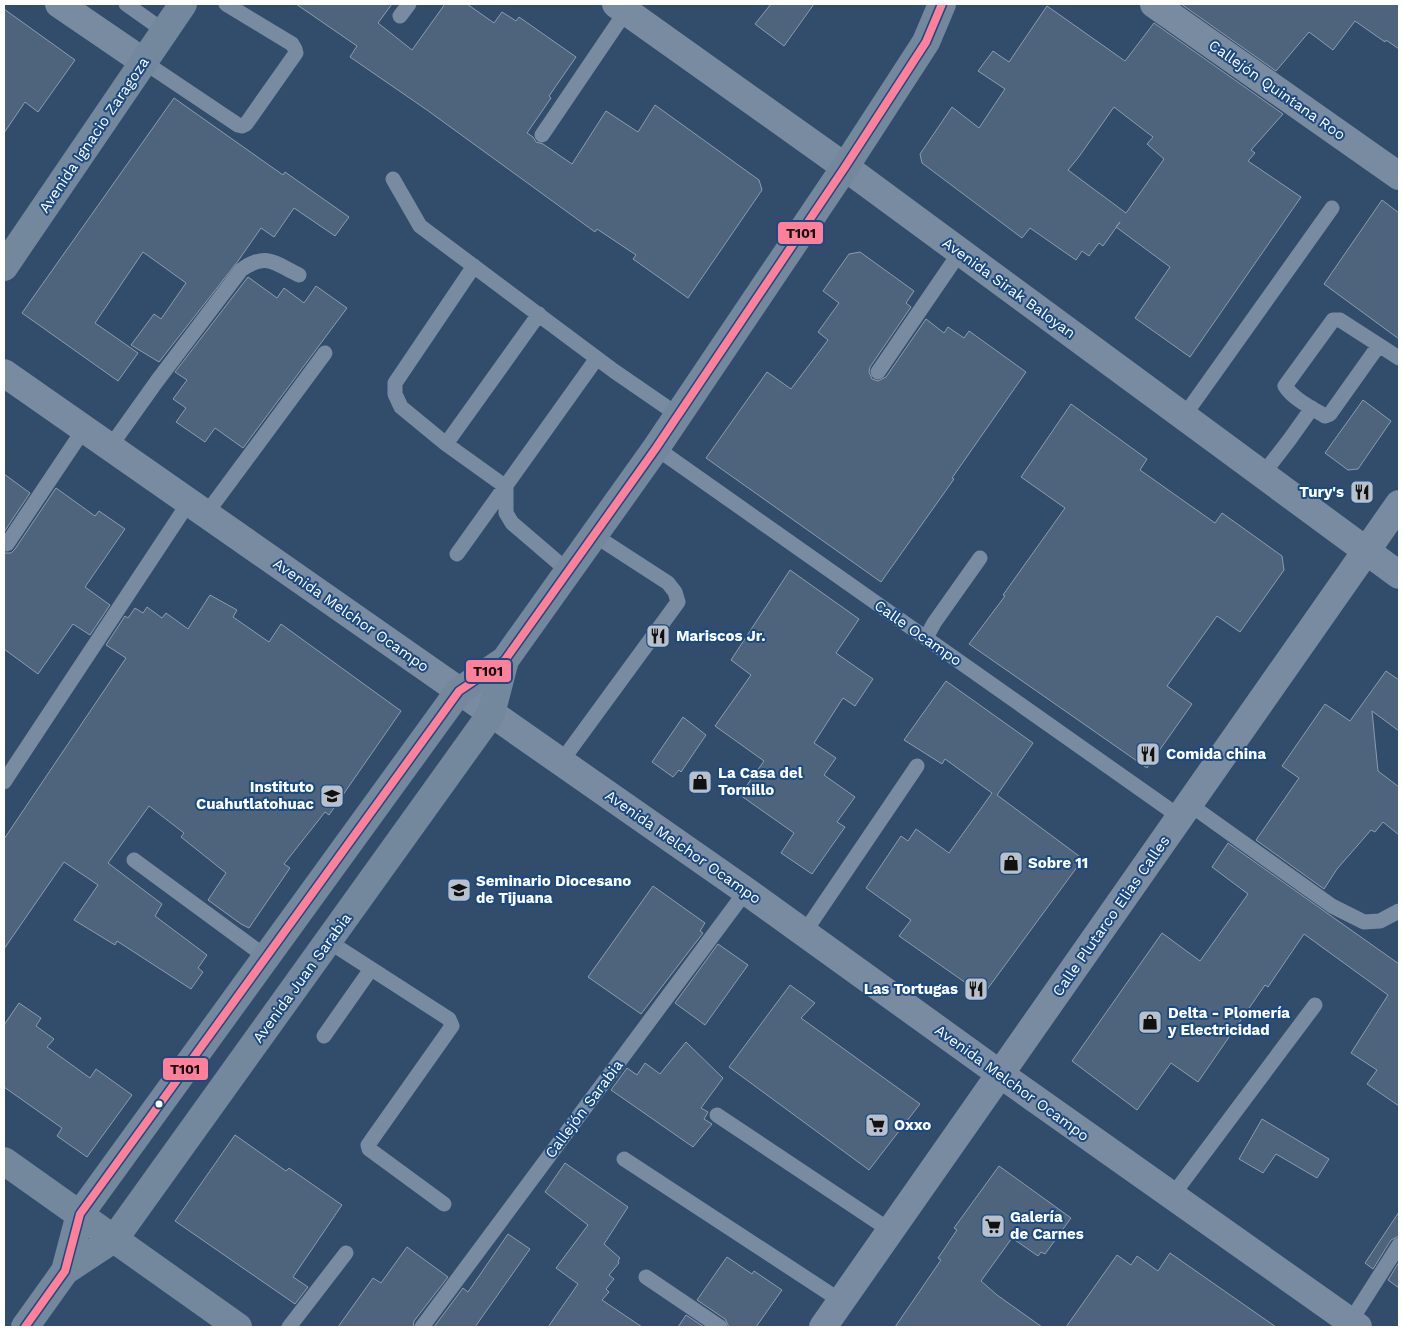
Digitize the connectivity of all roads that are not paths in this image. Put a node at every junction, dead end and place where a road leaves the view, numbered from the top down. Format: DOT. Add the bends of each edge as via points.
graph roads {
  1 [pos="59,4"];
  2 [pos="126,4"];
  3 [pos="183,4"];
  4 [pos="226,4"];
  5 [pos="942,4"];
  6 [pos="964,4"];
  7 [pos="1154,4"];
  8 [pos="621,7"];
  9 [pos="164,31"];
  10 [pos="926,42"];
  11 [pos="144,62"];
  12 [pos="542,135"];
  13 [pos="845,167"];
  14 [pos="1399,176"];
  15 [pos="393,179"];
  16 [pos="1332,208"];
  17 [pos="960,252"];
  18 [pos="474,266"];
  19 [pos="4,267"];
  20 [pos="299,275"];
  21 [pos="539,314"];
  22 [pos="1379,345"];
  23 [pos="325,353"];
  24 [pos="597,358"];
  25 [pos="1399,358"];
  26 [pos="878,372"];
  27 [pos="4,373"];
  28 [pos="1312,408"];
  29 [pos="678,416"];
  30 [pos="1184,416"];
  31 [pos="84,429"];
  32 [pos="446,444"];
  33 [pos="110,447"];
  34 [pos="656,448"];
  35 [pos="1263,474"];
  36 [pos="506,487"];
  37 [pos="1399,504"];
  38 [pos="198,508"];
  39 [pos="594,535"];
  40 [pos="7,544"];
  41 [pos="1367,551"];
  42 [pos="458,554"];
  43 [pos="980,558"];
  44 [pos="568,571"];
  45 [pos="1399,575"];
  46 [pos="926,638"];
  47 [pos="505,660"];
  48 [pos="459,690"];
  49 [pos="492,714"];
  50 [pos="561,762"];
  51 [pos="917,766"];
  52 [pos="4,782"];
  53 [pos="1185,811"];
  54 [pos="134,860"];
  55 [pos="746,891"];
  56 [pos="1399,911"];
  57 [pos="804,933"];
  58 [pos="328,941"];
  59 [pos="266,957"];
  60 [pos="371,968"];
  61 [pos="1315,1005"];
  62 [pos="324,1036"];
  63 [pos="1000,1074"];
  64 [pos="717,1115"];
  65 [pos="624,1159"];
  66 [pos="4,1160"];
  67 [pos="1172,1196"];
  68 [pos="444,1204"];
  69 [pos="80,1214"];
  70 [pos="891,1231"];
  71 [pos="115,1238"];
  72 [pos="1399,1245"];
  73 [pos="346,1253"];
  74 [pos="65,1271"];
  75 [pos="646,1277"];
  76 [pos="842,1301"];
  77 [pos="1354,1324"];
  78 [pos="25,1327"];
  79 [pos="238,1327"];
  80 [pos="289,1327"];
  81 [pos="422,1327"];
  82 [pos="720,1327"];
  83 [pos="823,1327"];
  1 -- 11 [label="street"];
  2 -- 9 [label="lane"];
  3 -- 9 [label="main road, Avenida Ignacio Zaragoza"];
  4 -- 11 [label="lane" via="292,44 296,54 246,124 238,125"];
  5 -- 10 [label="main road, Avenida Juan Sarabia"];
  6 -- 10 [label="main road, Avenida Juan Sarabia"];
  7 -- 14 [label="street, Callejón Quintana Roo"];
  8 -- 12 [label="lane"];
  8 -- 13 [label="street, Avenida Sirak Baloyan"];
  9 -- 11 [label="main road, Avenida Ignacio Zaragoza"];
  10 -- 13 [label="main road, Avenida Juan Sarabia"];
  11 -- 19 [label="main road, Avenida Ignacio Zaragoza"];
  13 -- 17 [label="street, Avenida Sirak Baloyan"];
  13 -- 29 [label="main road, Avenida Juan Sarabia"];
  15 -- 18 [label="lane" via="420,226"];
  16 -- 30 [label="lane"];
  17 -- 26 [label="lane"];
  17 -- 30 [label="street, Avenida Sirak Baloyan"];
  18 -- 21 [label="lane"];
  18 -- 32 [label="lane" via="395,383 395,394 401,407"];
  20 -- 33 [label="lane" via="267,259 253,261 241,270"];
  21 -- 24 [label="lane"];
  21 -- 32 [label="lane"];
  22 -- 25 [label="lane"];
  22 -- 28 [label="lane" via="1330,414 1326,416"];
  22 -- 28 [label="lane" via="1340,320 1333,320 1285,386"];
  23 -- 38 [label="lane"];
  24 -- 29 [label="lane"];
  24 -- 36 [label="lane"];
  27 -- 31 [label="street, Avenida Melchor Ocampo"];
  28 -- 35 [label="lane"];
  29 -- 34 [label="main road, Avenida Juan Sarabia"];
  30 -- 35 [label="street, Avenida Sirak Baloyan"];
  31 -- 33 [label="street, Avenida Melchor Ocampo"];
  31 -- 40 [label="lane"];
  32 -- 36 [label="lane"];
  33 -- 38 [label="street, Avenida Melchor Ocampo"];
  34 -- 39 [label="main road, Avenida Juan Sarabia"];
  34 -- 46 [label="lane, Calle Ocampo"];
  35 -- 41 [label="street, Avenida Sirak Baloyan"];
  36 -- 42 [label="lane"];
  36 -- 44 [label="lane" via="506,513 512,523"];
  37 -- 41 [label="street, Calle Plutarco Elias Calles"];
  38 -- 48 [label="street, Avenida Melchor Ocampo"];
  38 -- 52 [label="lane"];
  39 -- 44 [label="main road, Avenida Juan Sarabia"];
  39 -- 50 [label="lane" via="668,583 678,602"];
  41 -- 45 [label="street, Avenida Sirak Baloyan"];
  41 -- 53 [label="street, Calle Plutarco Elias Calles"];
  43 -- 46 [label="lane"];
  44 -- 47 [label="main road, Avenida Juan Sarabia"];
  46 -- 53 [label="lane, Calle Ocampo"];
  47 -- 48 [label="main road, Avenida Juan Sarabia"];
  47 -- 49 [label="main road, Avenida Juan Sarabia"];
  48 -- 49 [label="street, Avenida Melchor Ocampo"];
  48 -- 59 [label="main road, Avenida Juan Sarabia"];
  49 -- 50 [label="street, Avenida Melchor Ocampo"];
  49 -- 58 [label="main road, Avenida Juan Sarabia"];
  50 -- 55 [label="street, Avenida Melchor Ocampo"];
  51 -- 57 [label="lane"];
  53 -- 56 [label="lane, Calle Ocampo" via="1332,906 1364,922 1380,921"];
  53 -- 63 [label="street, Calle Plutarco Elias Calles"];
  54 -- 59 [label="lane"];
  55 -- 57 [label="street, Avenida Melchor Ocampo"];
  55 -- 81 [label="lane, Callejón Sarabia"];
  57 -- 63 [label="street, Avenida Melchor Ocampo"];
  58 -- 60 [label="lane"];
  58 -- 71 [label="main road, Avenida Juan Sarabia"];
  59 -- 69 [label="main road, Avenida Juan Sarabia"];
  60 -- 62 [label="lane"];
  60 -- 68 [label="lane" via="449,1019 452,1026 368,1145"];
  61 -- 67 [label="lane"];
  63 -- 67 [label="street, Avenida Melchor Ocampo"];
  63 -- 70 [label="street, Calle Plutarco Elias Calles"];
  64 -- 70 [label="lane"];
  65 -- 76 [label="lane"];
  66 -- 69 [label="main road"];
  67 -- 77 [label="street, Avenida Melchor Ocampo"];
  69 -- 71 [label="main road"];
  69 -- 74 [label="main road, Avenida Juan Sarabia"];
  70 -- 76 [label="street, Calle Plutarco Elias Calles"];
  71 -- 74 [label="main road, Avenida Juan Sarabia"];
  71 -- 79 [label="main road"];
  72 -- 77 [label="lane"];
  73 -- 80 [label="lane"];
  74 -- 78 [label="main road, Avenida Juan Sarabia"];
  75 -- 82 [label="lane"];
  76 -- 83 [label="street, Calle Plutarco Elias Calles"];
}
